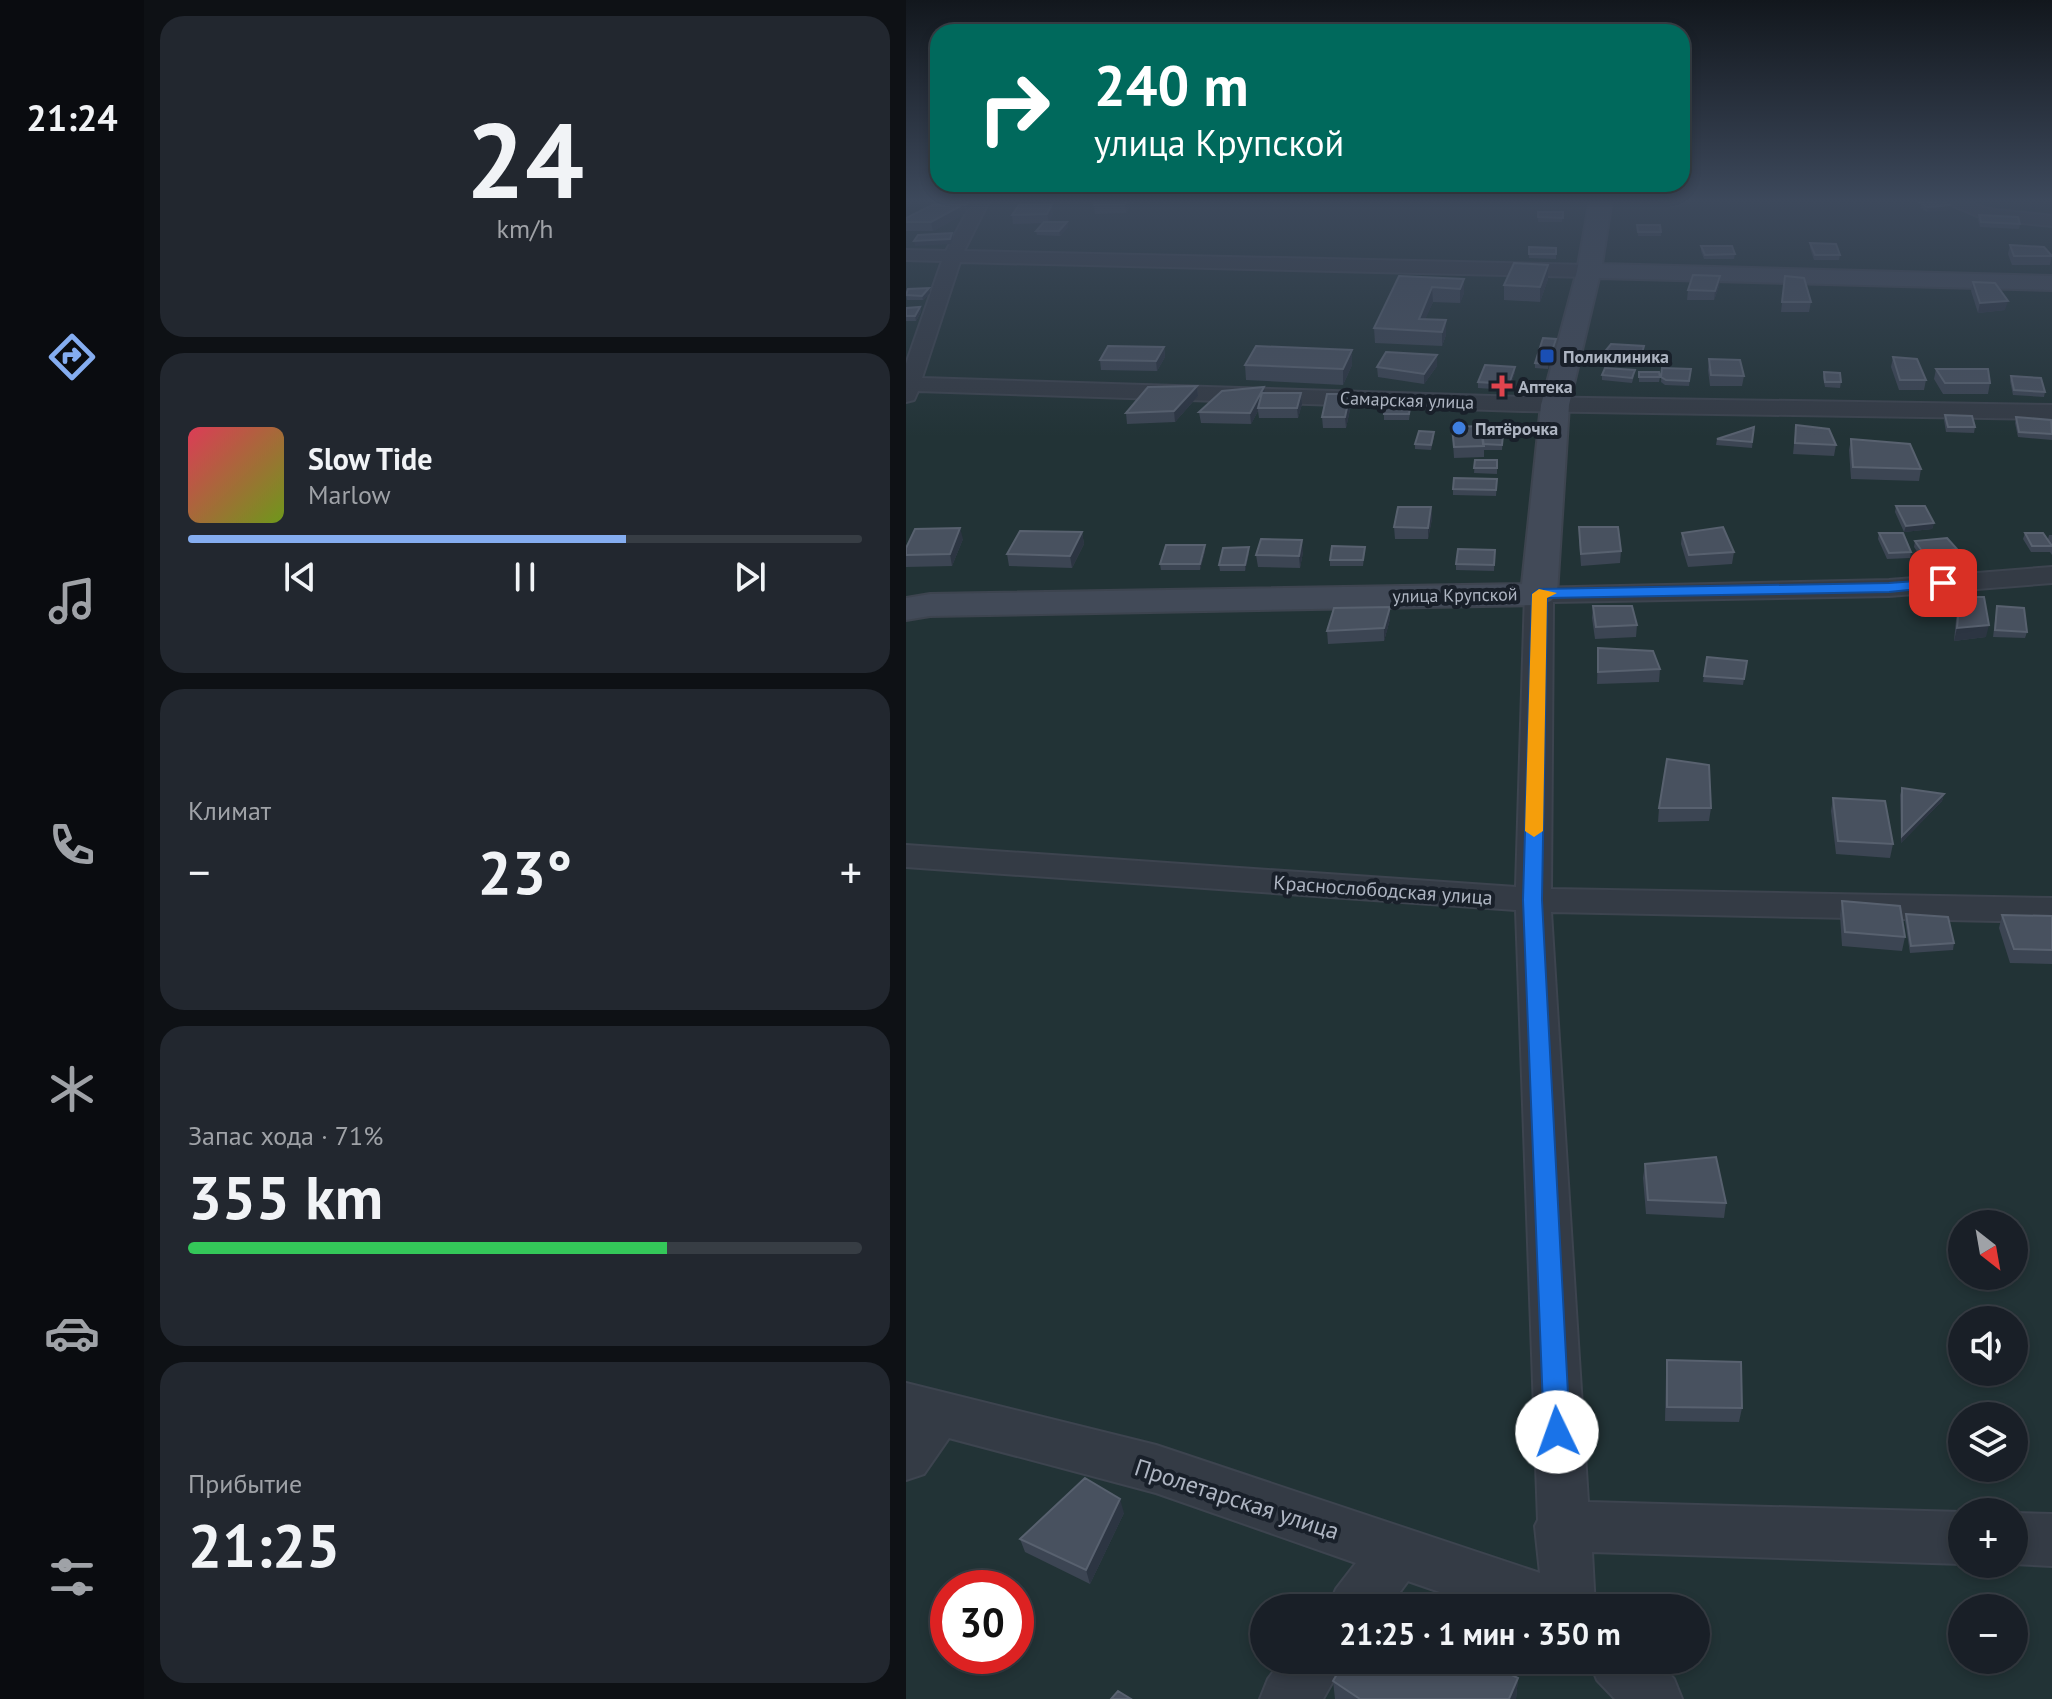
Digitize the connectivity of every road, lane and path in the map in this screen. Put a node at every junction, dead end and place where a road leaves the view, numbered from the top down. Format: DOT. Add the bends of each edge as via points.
graph roads {
  1 [pos="945,278"];
  2 [pos="1587,278"];
  3 [pos="1870,278"];
  4 [pos="2052,283"];
  5 [pos="908,388"];
  6 [pos="1555,405"];
  7 [pos="2052,412"];
  8 [pos="2052,575"];
  9 [pos="1539,594"];
  10 [pos="906,609"];
  11 [pos="906,856"];
  12 [pos="1533,900"];
  13 [pos="2052,910"];
  14 [pos="922,1410"];
  15 [pos="906,1457"];
  16 [pos="1561,1526"];
  17 [pos="1948,1538"];
  18 [pos="2028,1539"];
  19 [pos="2052,1540"];
  20 [pos="1397,1552"];
  21 [pos="1366,1594"];
  22 [pos="1524,1594"];
  23 [pos="1565,1594"];
  24 [pos="1307,1674"];
  25 [pos="1630,1674"];
  26 [pos="1288,1699"];
  27 [pos="1654,1699"];
  1 -- 5 [label="street"];
  2 -- 6 [label="street"];
  3 -- 4 [label="street"];
  5 -- 6 [label="street, Самарская улица"];
  6 -- 7 [label="street, Самарская улица"];
  6 -- 9 [label="street"];
  8 -- 9 [label="street, улица Крупской" via="1889,588"];
  9 -- 10 [label="street, улица Крупской"];
  9 -- 12 [label="street"];
  11 -- 12 [label="street, Краснослободская улица"];
  12 -- 13 [label="street, Краснослободская улица"];
  12 -- 16 [label="street"];
  14 -- 15 [label="street"];
  14 -- 20 [label="street, Пролетарская улица" via="1156,1469"];
  16 -- 17 [label="street"];
  16 -- 23 [label="street"];
  18 -- 19 [label="street"];
  20 -- 21 [label="street"];
  20 -- 22 [label="street, Пролетарская улица"];
  24 -- 26 [label="street"];
  25 -- 27 [label="street"];
}
